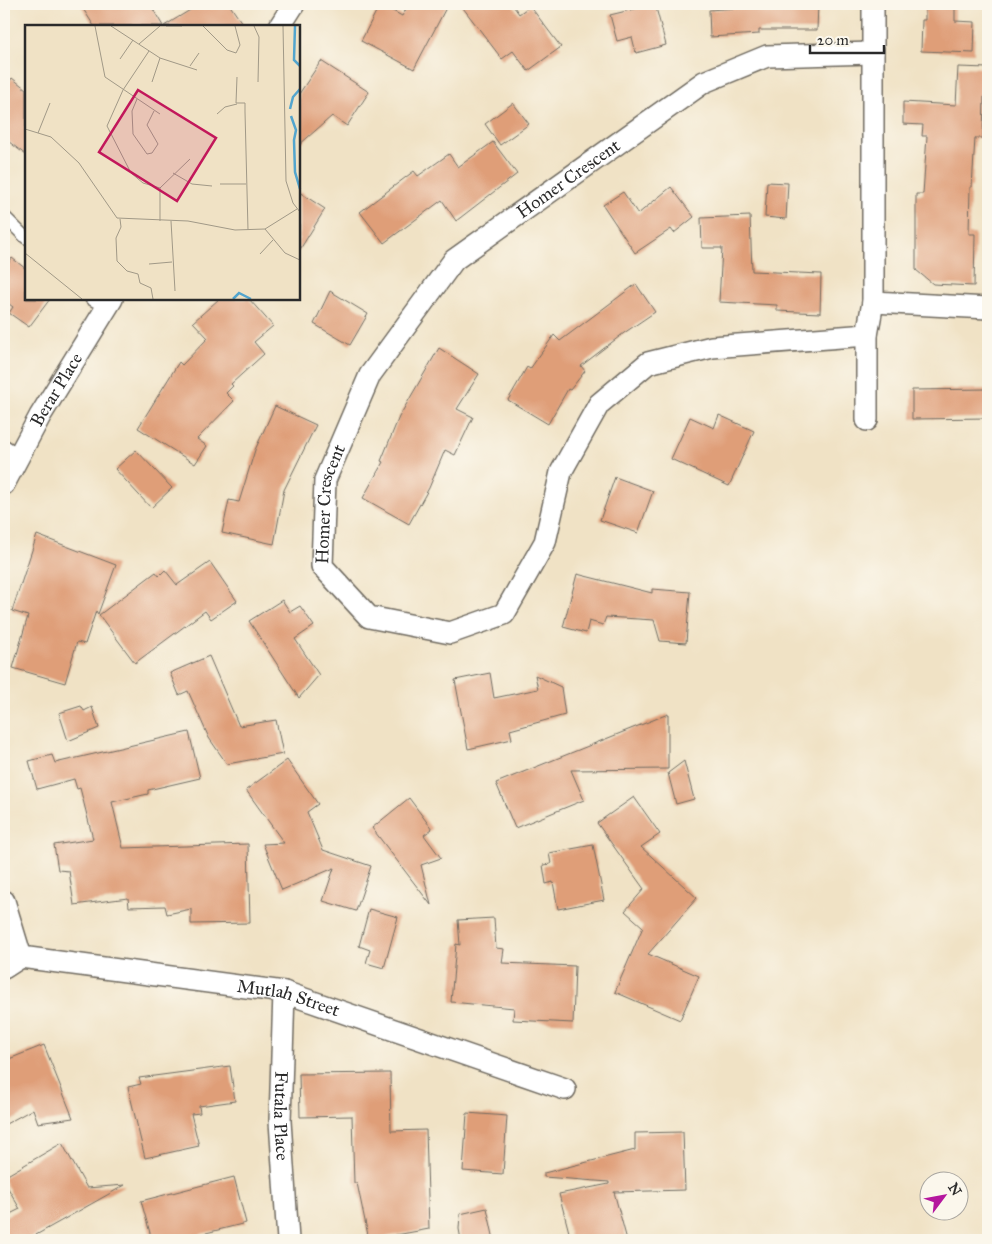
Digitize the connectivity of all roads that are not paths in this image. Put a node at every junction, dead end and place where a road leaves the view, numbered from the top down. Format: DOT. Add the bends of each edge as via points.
graph roads {
  1 [pos="294,4"];
  2 [pos="873,4"];
  3 [pos="281,25"];
  4 [pos="873,53"];
  5 [pos="4,216"];
  6 [pos="25,237"];
  7 [pos="103,302"];
  8 [pos="873,302"];
  9 [pos="988,308"];
  10 [pos="867,335"];
  11 [pos="867,420"];
  12 [pos="11,450"];
  13 [pos="4,484"];
  14 [pos="4,901"];
  15 [pos="12,962"];
  16 [pos="284,992"];
  17 [pos="565,1089"];
  18 [pos="288,1240"];
  1 -- 3 [label="street"];
  2 -- 4 [label="street"];
  4 -- 8 [label="street"];
  4 -- 10 [label="street, Homer Crescent" via="768,56 704,82 454,260 370,375 325,480 322,566 369,617 450,633 504,614 545,542 561,472 599,404 648,363 712,347"];
  5 -- 6 [label="lane"];
  7 -- 12 [label="street, Berar Place" via="40,416"];
  8 -- 9 [label="street"];
  8 -- 10 [label="street"];
  10 -- 11 [label="street"];
  12 -- 13 [label="street, Berar Place"];
  14 -- 15 [label="street"];
  15 -- 16 [label="street, Mutlah Street"];
  16 -- 17 [label="street, Mutlah Street"];
  16 -- 18 [label="street, Futala Place" via="280,1122"];
}
